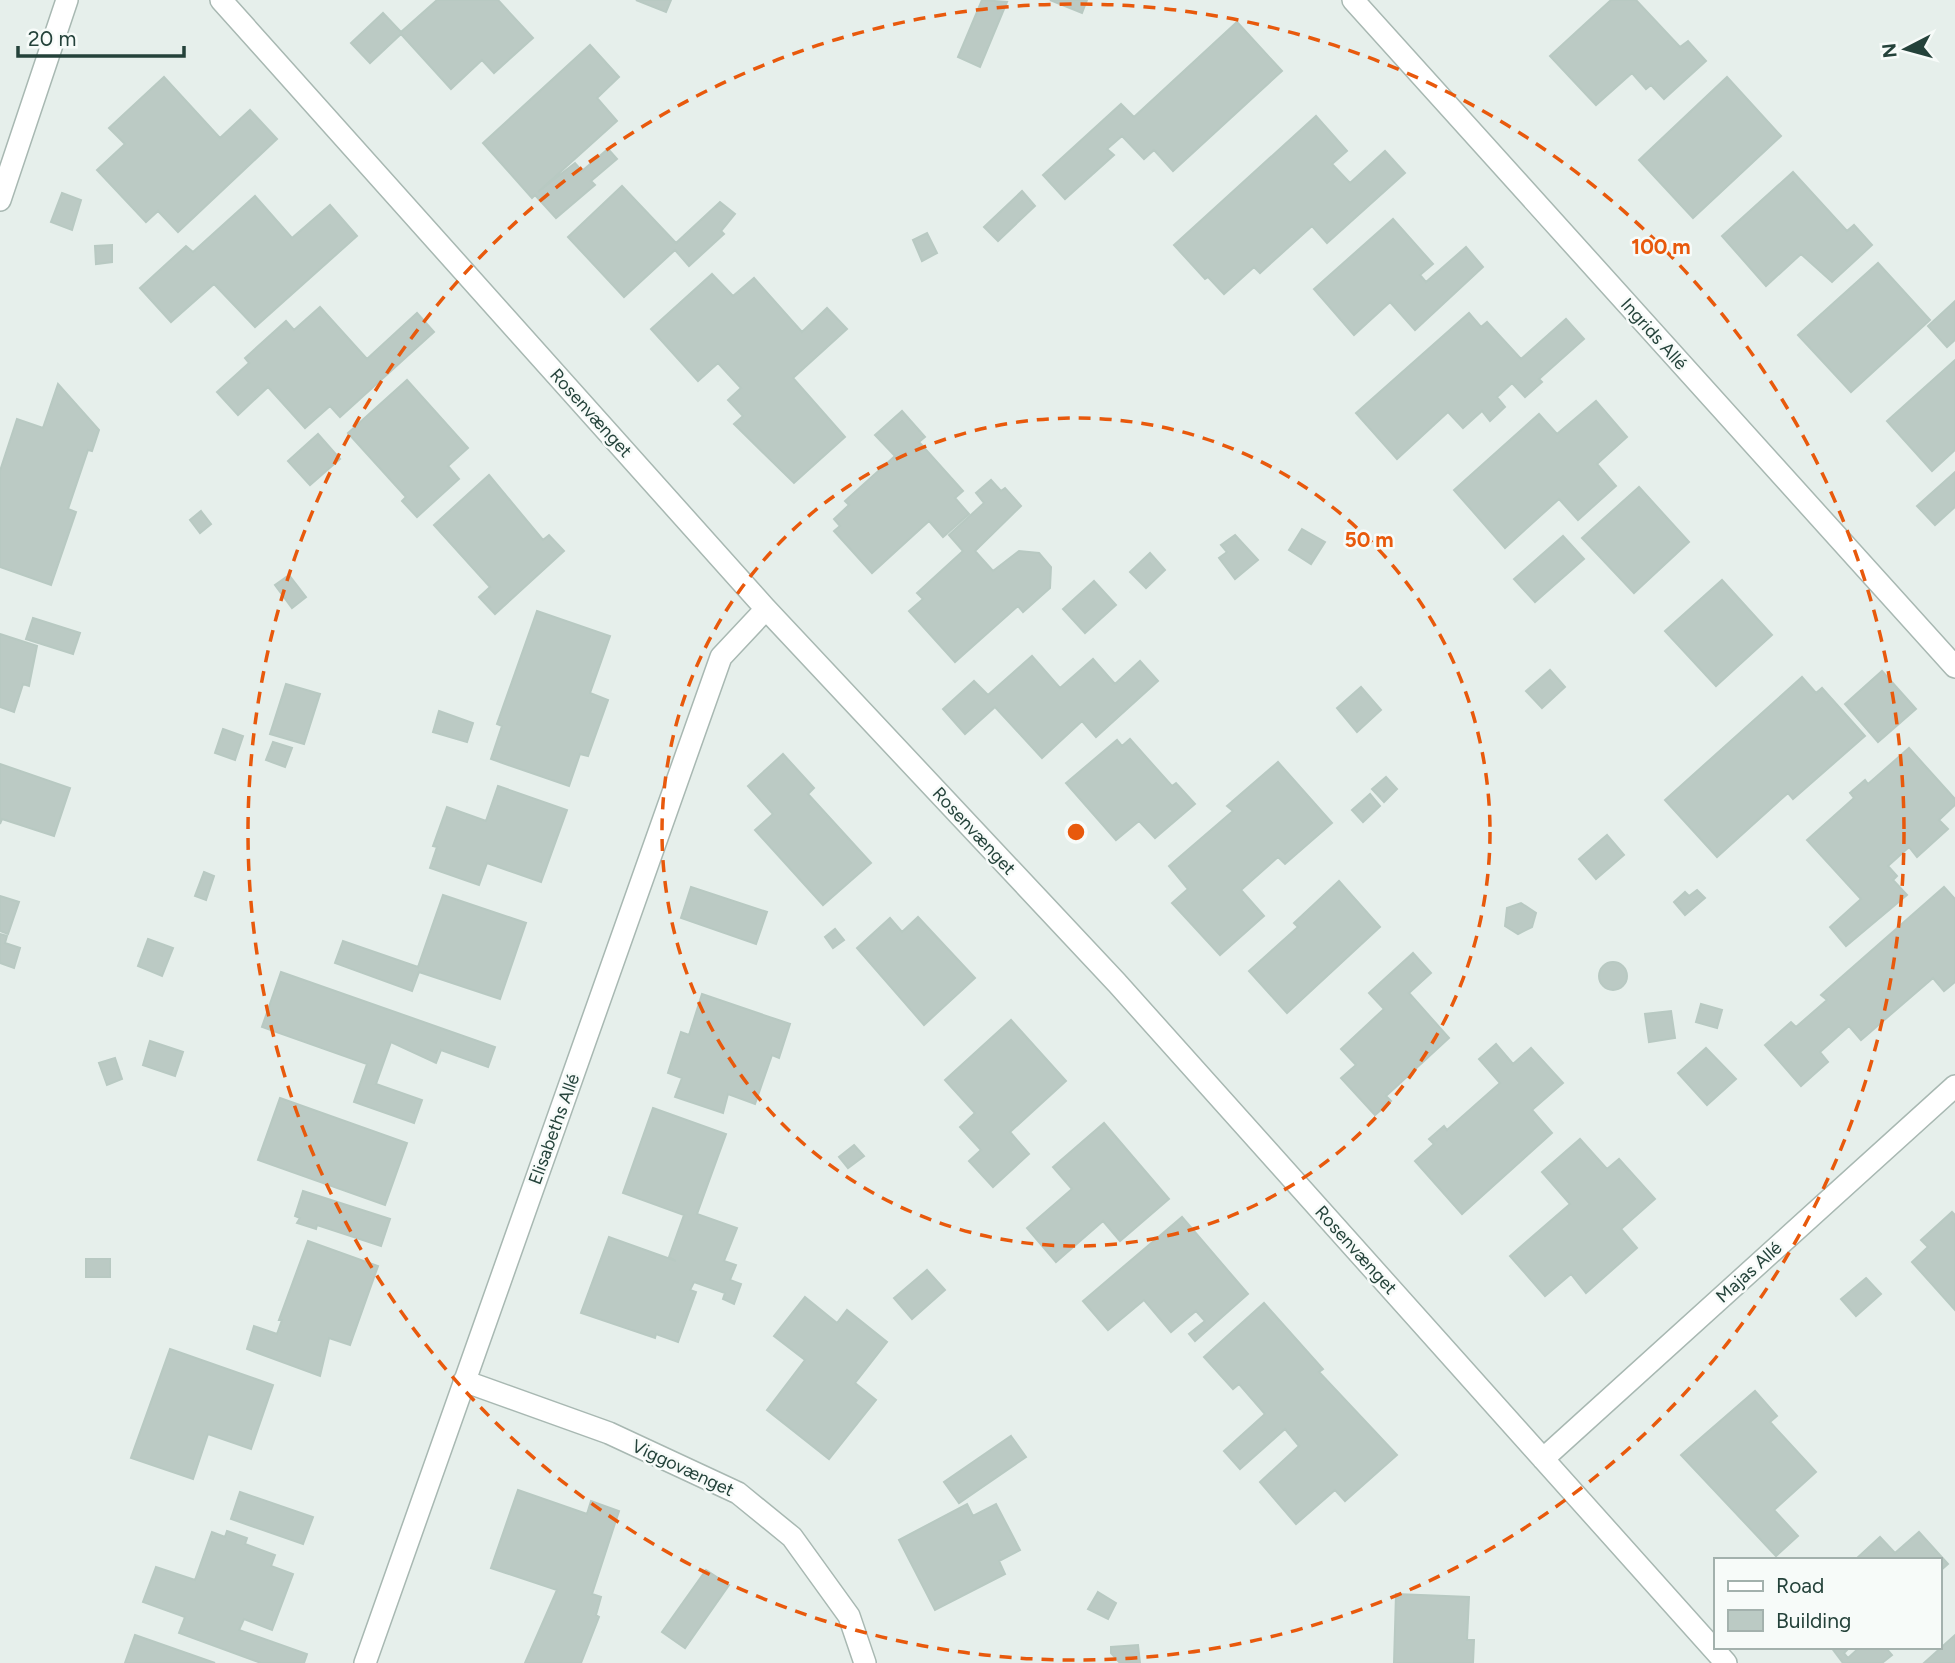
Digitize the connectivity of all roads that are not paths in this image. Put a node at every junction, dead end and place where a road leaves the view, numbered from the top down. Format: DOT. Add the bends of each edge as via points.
graph roads {
  1 [pos="67,0"];
  2 [pos="221,0"];
  3 [pos="1353,0"];
  4 [pos="0,200"];
  5 [pos="766,609"];
  6 [pos="1955,667"];
  7 [pos="1955,1086"];
  8 [pos="464,1381"];
  9 [pos="1543,1459"];
  10 [pos="365,1663"];
  11 [pos="865,1663"];
  12 [pos="1726,1663"];
  1 -- 4 [label="street"];
  2 -- 5 [label="street, Rosenvænget"];
  3 -- 6 [label="street, Ingrids Allé"];
  5 -- 8 [label="street, Elisabeths Allé" via="721,657"];
  5 -- 9 [label="street, Rosenvænget" via="1117,983"];
  7 -- 9 [label="street, Majas Allé"];
  8 -- 10 [label="street, Elisabeths Allé"];
  8 -- 11 [label="street, Viggovænget" via="609,1433 738,1493 792,1537 849,1616"];
  9 -- 12 [label="street, Rosenvænget"];
}
